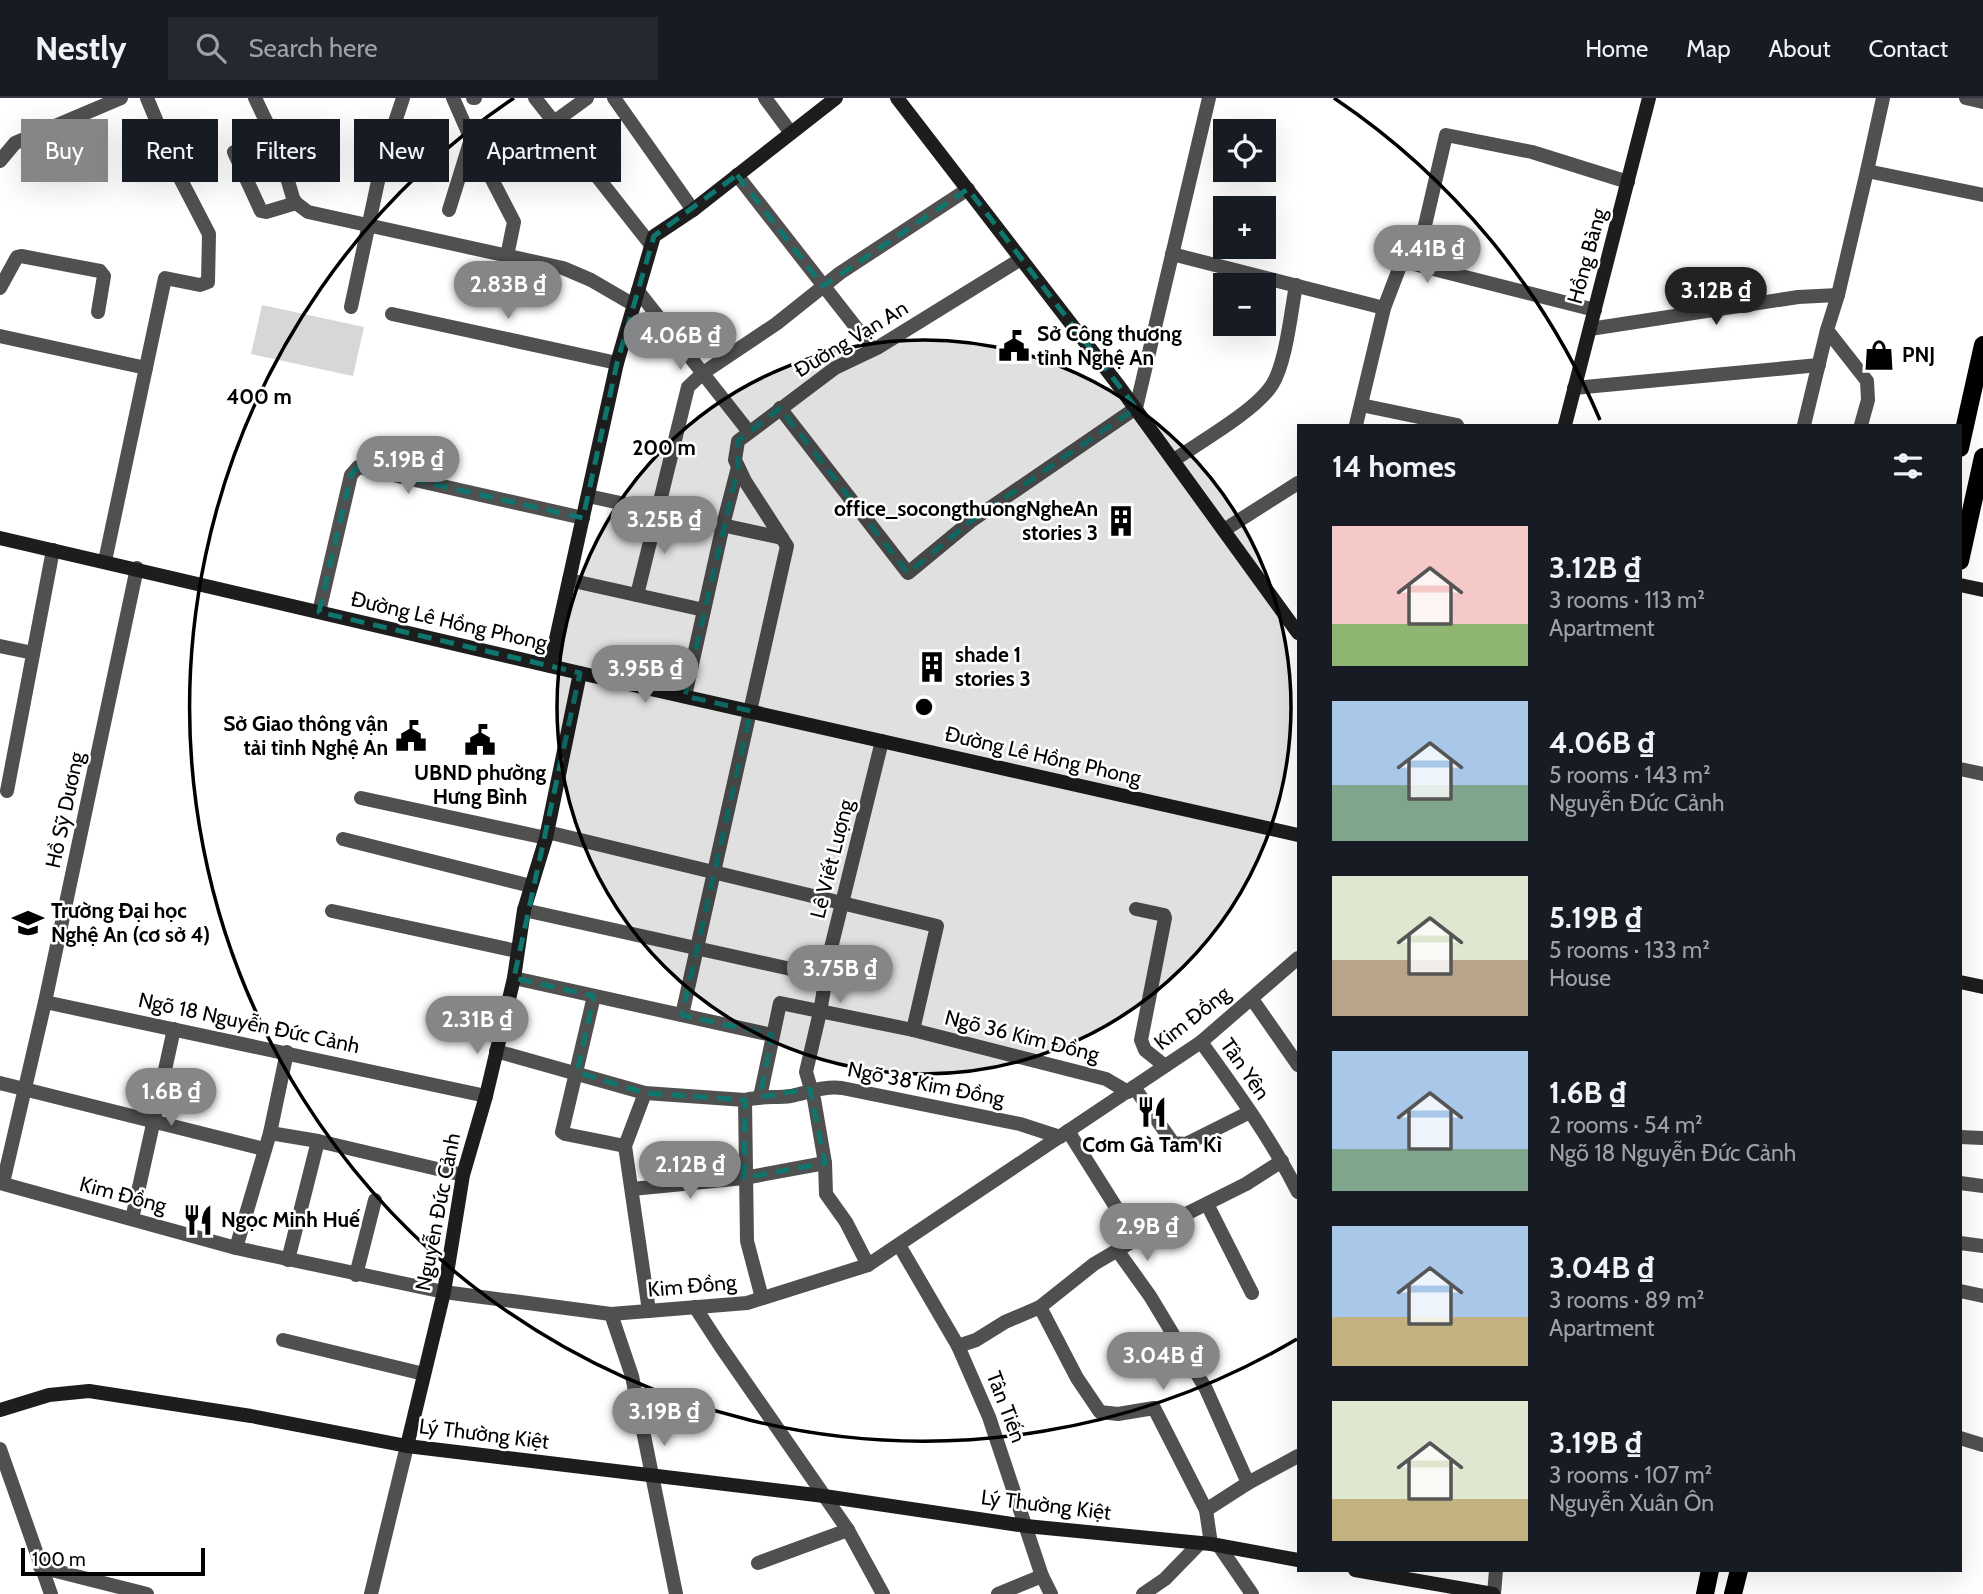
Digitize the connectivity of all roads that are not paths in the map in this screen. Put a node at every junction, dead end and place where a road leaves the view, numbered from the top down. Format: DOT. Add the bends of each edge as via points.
graph roads {
  1 [pos="121,98"];
  2 [pos="147,98"];
  3 [pos="255,98"];
  4 [pos="403,98"];
  5 [pos="453,98"];
  6 [pos="536,98"];
  7 [pos="587,98"];
  8 [pos="614,98"];
  9 [pos="765,98"];
  10 [pos="836,98"];
  11 [pos="897,98"];
  12 [pos="1209,98"];
  13 [pos="1649,98"];
  14 [pos="1883,98"];
  15 [pos="1966,98"];
  16 [pos="1983,102"];
  17 [pos="552,119"];
  18 [pos="558,119"];
  19 [pos="463,121"];
  20 [pos="791,133"];
  21 [pos="0,161"];
  22 [pos="463,165"];
  23 [pos="1867,171"];
  24 [pos="737,175"];
  25 [pos="248,182"];
  26 [pos="493,182"];
  27 [pos="601,182"];
  28 [pos="1628,182"];
  29 [pos="968,189"];
  30 [pos="1983,195"];
  31 [pos="296,203"];
  32 [pos="449,210"];
  33 [pos="693,210"];
  34 [pos="369,227"];
  35 [pos="651,245"];
  36 [pos="1172,254"];
  37 [pos="507,256"];
  38 [pos="1021,258"];
  39 [pos="1416,264"];
  40 [pos="1296,285"];
  41 [pos="823,286"];
  42 [pos="0,288"];
  43 [pos="1838,295"];
  44 [pos="636,298"];
  45 [pos="351,307"];
  46 [pos="1384,308"];
  47 [pos="1595,310"];
  48 [pos="98,312"];
  49 [pos="392,314"];
  50 [pos="1590,329"];
  51 [pos="1827,330"];
  52 [pos="0,336"];
  53 [pos="1983,345"];
  54 [pos="873,349"];
  55 [pos="617,363"];
  56 [pos="1819,365"];
  57 [pos="146,368"];
  58 [pos="703,373"];
  59 [pos="1574,388"];
  60 [pos="1361,405"];
  61 [pos="780,408"];
  62 [pos="1136,408"];
  63 [pos="1356,424"];
  64 [pos="1452,424"];
  65 [pos="1565,424"];
  66 [pos="1804,424"];
  67 [pos="1861,424"];
  68 [pos="749,432"];
  69 [pos="1962,439"];
  70 [pos="1983,457"];
  71 [pos="1174,460"];
  72 [pos="738,467"];
  73 [pos="1297,484"];
  74 [pos="588,496"];
  75 [pos="658,510"];
  76 [pos="583,518"];
  77 [pos="1976,520"];
  78 [pos="723,525"];
  79 [pos="1224,530"];
  80 [pos="0,538"];
  81 [pos="782,538"];
  82 [pos="53,550"];
  83 [pos="1962,556"];
  84 [pos="105,561"];
  85 [pos="137,568"];
  86 [pos="569,580"];
  87 [pos="1962,585"];
  88 [pos="1983,590"];
  89 [pos="637,595"];
  90 [pos="704,610"];
  91 [pos="318,612"];
  92 [pos="1297,632"];
  93 [pos="0,646"];
  94 [pos="33,653"];
  95 [pos="550,666"];
  96 [pos="580,674"];
  97 [pos="685,696"];
  98 [pos="751,711"];
  99 [pos="882,741"];
  100 [pos="1962,769"];
  101 [pos="1983,774"];
  102 [pos="7,791"];
  103 [pos="361,798"];
  104 [pos="547,835"];
  105 [pos="1297,835"];
  106 [pos="343,839"];
  107 [pos="715,872"];
  108 [pos="531,886"];
  109 [pos="843,902"];
  110 [pos="1136,909"];
  111 [pos="524,910"];
  112 [pos="332,911"];
  113 [pos="698,948"];
  114 [pos="517,951"];
  115 [pos="1297,959"];
  116 [pos="827,977"];
  117 [pos="514,978"];
  118 [pos="1962,982"];
  119 [pos="1983,987"];
  120 [pos="594,996"];
  121 [pos="1252,999"];
  122 [pos="45,1002"];
  123 [pos="820,1012"];
  124 [pos="682,1015"];
  125 [pos="174,1029"];
  126 [pos="913,1030"];
  127 [pos="772,1035"];
  128 [pos="1201,1042"];
  129 [pos="496,1051"];
  130 [pos="287,1052"];
  131 [pos="1297,1064"];
  132 [pos="1165,1066"];
  133 [pos="577,1072"];
  134 [pos="0,1083"];
  135 [pos="25,1088"];
  136 [pos="810,1089"];
  137 [pos="1131,1089"];
  138 [pos="645,1093"];
  139 [pos="486,1096"];
  140 [pos="752,1098"];
  141 [pos="1250,1112"];
  142 [pos="155,1121"];
  143 [pos="270,1133"];
  144 [pos="1064,1134"];
  145 [pos="1962,1137"];
  146 [pos="1983,1138"];
  147 [pos="318,1141"];
  148 [pos="625,1146"];
  149 [pos="264,1149"];
  150 [pos="1282,1161"];
  151 [pos="825,1163"];
  152 [pos="463,1175"];
  153 [pos="744,1178"];
  154 [pos="1,1183"];
  155 [pos="1962,1183"];
  156 [pos="1983,1186"];
  157 [pos="632,1189"];
  158 [pos="1297,1190"];
  159 [pos="374,1200"];
  160 [pos="1207,1204"];
  161 [pos="132,1219"];
  162 [pos="1136,1239"];
  163 [pos="1962,1242"];
  164 [pos="899,1245"];
  165 [pos="1983,1246"];
  166 [pos="236,1248"];
  167 [pos="1117,1251"];
  168 [pos="288,1260"];
  169 [pos="869,1265"];
  170 [pos="356,1275"];
  171 [pos="1962,1291"];
  172 [pos="444,1293"];
  173 [pos="1252,1293"];
  174 [pos="1983,1296"];
  175 [pos="762,1298"];
  176 [pos="695,1307"];
  177 [pos="1040,1307"];
  178 [pos="649,1311"];
  179 [pos="611,1314"];
  180 [pos="283,1340"];
  181 [pos="958,1346"];
  182 [pos="424,1374"];
  183 [pos="0,1410"];
  184 [pos="1962,1439"];
  185 [pos="1983,1445"];
  186 [pos="407,1446"];
  187 [pos="0,1449"];
  188 [pos="1297,1456"];
  189 [pos="652,1477"];
  190 [pos="1248,1483"];
  191 [pos="824,1496"];
  192 [pos="1206,1510"];
  193 [pos="1026,1527"];
  194 [pos="848,1530"];
  195 [pos="1210,1544"];
  196 [pos="1297,1560"];
  197 [pos="758,1563"];
  198 [pos="40,1567"];
  199 [pos="1366,1572"];
  200 [pos="1496,1572"];
  201 [pos="1710,1572"];
  202 [pos="1738,1572"];
  203 [pos="1042,1576"];
  204 [pos="51,1594"];
  205 [pos="147,1594"];
  206 [pos="371,1594"];
  207 [pos="676,1594"];
  208 [pos="883,1594"];
  209 [pos="998,1594"];
  210 [pos="1051,1594"];
  211 [pos="1143,1594"];
  212 [pos="1252,1594"];
  213 [pos="1493,1594"];
  214 [pos="1704,1594"];
  215 [pos="1733,1594"];
  1 -- 21 [label="street" via="15,143"];
  2 -- 57 [label="street" via="209,234 208,282 200,285 165,278"];
  3 -- 31 [label="street"];
  4 -- 34 [label="street" via="383,158"];
  5 -- 19 [label="street"];
  6 -- 17 [label="street"];
  7 -- 18 [label="street"];
  8 -- 33 [label="street"];
  9 -- 20 [label="street"];
  10 -- 20 [label="street"];
  11 -- 29 [label="street"];
  12 -- 36 [label="street"];
  13 -- 28 [label="street, Hồng Bàng"];
  14 -- 23 [label="street"];
  15 -- 16 [label="street"];
  20 -- 24 [label="street"];
  22 -- 32 [label="street"];
  23 -- 30 [label="street"];
  23 -- 43 [label="street"];
  24 -- 33 [label="street"];
  24 -- 41 [label="street"];
  25 -- 31 [label="street" via="261,211"];
  26 -- 37 [label="street" via="514,222"];
  27 -- 35 [label="street"];
  28 -- 39 [label="street" via="1532,152 1446,135"];
  28 -- 47 [label="street, Hồng Bàng"];
  29 -- 38 [label="street"];
  29 -- 41 [label="street"];
  31 -- 34 [label="street" via="314,214"];
  33 -- 35 [label="street" via="654,236"];
  34 -- 37 [label="street"];
  34 -- 45 [label="street"];
  35 -- 44 [label="street"];
  36 -- 40 [label="street"];
  36 -- 62 [label="street"];
  37 -- 44 [label="street" via="576,273"];
  38 -- 54 [label="street, Đường Vạn An"];
  38 -- 62 [label="street"];
  39 -- 46 [label="street" via="1402,261"];
  39 -- 47 [label="street"];
  40 -- 46 [label="street"];
  40 -- 71 [label="street" via="1273,384 1240,415"];
  41 -- 54 [label="street"];
  41 -- 58 [label="street"];
  42 -- 48 [label="street" via="20,256 100,271 104,276"];
  43 -- 50 [label="street"];
  43 -- 51 [label="street"];
  44 -- 55 [label="street"];
  44 -- 58 [label="street"];
  46 -- 60 [label="street"];
  47 -- 50 [label="street, Hồng Bàng"];
  49 -- 55 [label="street"];
  50 -- 59 [label="street, Hồng Bàng"];
  51 -- 56 [label="street"];
  51 -- 67 [label="street" via="1867,381"];
  52 -- 57 [label="street"];
  53 -- 69 [label="main road"];
  54 -- 61 [label="street, Đường Vạn An" via="835,368"];
  55 -- 74 [label="street"];
  56 -- 59 [label="street"];
  56 -- 66 [label="street"];
  57 -- 84 [label="street"];
  58 -- 68 [label="street"];
  58 -- 75 [label="street" via="688,387"];
  59 -- 65 [label="street, Hồng Bàng"];
  60 -- 63 [label="street"];
  60 -- 64 [label="street"];
  61 -- 62 [label="street" via="908,573 971,521"];
  61 -- 68 [label="street, Đường Vạn An"];
  62 -- 71 [label="street"];
  68 -- 72 [label="street, Đường Vạn An" via="738,440"];
  70 -- 77 [label="main road"];
  71 -- 79 [label="street"];
  72 -- 78 [label="street"];
  72 -- 81 [label="street"];
  73 -- 79 [label="street"];
  74 -- 75 [label="street"];
  74 -- 76 [label="street"];
  75 -- 78 [label="street"];
  75 -- 89 [label="street"];
  76 -- 86 [label="street"];
  76 -- 91 [label="street" via="358,467 351,475"];
  77 -- 83 [label="main road"];
  78 -- 81 [label="street"];
  78 -- 90 [label="street"];
  79 -- 92 [label="street"];
  80 -- 82 [label="street, Đường Lê Hồng Phong"];
  81 -- 98 [label="street" via="787,546"];
  82 -- 84 [label="street, Đường Lê Hồng Phong"];
  82 -- 94 [label="street"];
  84 -- 85 [label="street, Đường Lê Hồng Phong"];
  85 -- 91 [label="street, Đường Lê Hồng Phong"];
  85 -- 122 [label="street, Hồ Sỹ Dương"];
  86 -- 89 [label="street"];
  86 -- 95 [label="street"];
  87 -- 88 [label="street"];
  89 -- 90 [label="street"];
  90 -- 97 [label="street"];
  91 -- 95 [label="street, Đường Lê Hồng Phong"];
  93 -- 94 [label="street"];
  94 -- 102 [label="street"];
  95 -- 96 [label="street, Đường Lê Hồng Phong"];
  96 -- 97 [label="street, Đường Lê Hồng Phong"];
  96 -- 104 [label="street, Nguyễn Đức Cảnh"];
  97 -- 98 [label="street, Đường Lê Hồng Phong"];
  98 -- 99 [label="street, Đường Lê Hồng Phong"];
  98 -- 107 [label="street"];
  99 -- 105 [label="street, Đường Lê Hồng Phong"];
  99 -- 109 [label="street, Lê Viết Lượng"];
  100 -- 101 [label="street"];
  103 -- 104 [label="street"];
  104 -- 107 [label="street"];
  104 -- 108 [label="street, Nguyễn Đức Cảnh"];
  106 -- 108 [label="street"];
  107 -- 109 [label="street"];
  107 -- 113 [label="street"];
  108 -- 111 [label="street, Nguyễn Đức Cảnh"];
  109 -- 116 [label="street, Lê Viết Lượng"];
  109 -- 126 [label="street" via="937,926"];
  110 -- 132 [label="street" via="1165,918 1141,1040 1145,1050"];
  111 -- 113 [label="street"];
  111 -- 114 [label="street, Nguyễn Đức Cảnh"];
  112 -- 114 [label="street"];
  113 -- 116 [label="street"];
  113 -- 124 [label="street"];
  114 -- 117 [label="street, Nguyễn Đức Cảnh"];
  115 -- 121 [label="street, Kim Đồng"];
  116 -- 123 [label="street, Lê Viết Lượng"];
  117 -- 120 [label="street"];
  117 -- 129 [label="street, Nguyễn Đức Cảnh"];
  118 -- 119 [label="street"];
  120 -- 124 [label="street"];
  120 -- 133 [label="street"];
  121 -- 128 [label="street, Kim Đồng"];
  121 -- 131 [label="street"];
  122 -- 125 [label="street, Ngõ 18 Nguyễn Đức Cảnh"];
  122 -- 135 [label="street, Hồ Sỹ Dương"];
  123 -- 126 [label="street, Ngõ 36 Kim Đồng"];
  123 -- 127 [label="street, Ngõ 36 Kim Đồng" via="780,1003"];
  123 -- 136 [label="street, Lê Viết Lượng" via="806,1072"];
  124 -- 127 [label="street"];
  125 -- 130 [label="street, Ngõ 18 Nguyễn Đức Cảnh"];
  125 -- 142 [label="street"];
  126 -- 137 [label="street, Ngõ 36 Kim Đồng"];
  127 -- 140 [label="street"];
  128 -- 132 [label="street, Kim Đồng"];
  128 -- 141 [label="street, Tân Yên"];
  129 -- 133 [label="street, Ngõ 38 Kim Đồng"];
  129 -- 139 [label="street, Nguyễn Đức Cảnh"];
  130 -- 139 [label="street, Ngõ 18 Nguyễn Đức Cảnh"];
  130 -- 143 [label="street"];
  132 -- 137 [label="street, Kim Đồng"];
  133 -- 138 [label="street, Ngõ 38 Kim Đồng"];
  133 -- 148 [label="street" via="562,1132"];
  134 -- 135 [label="street"];
  135 -- 142 [label="street"];
  135 -- 154 [label="street, Hồ Sỹ Dương"];
  136 -- 140 [label="street, Ngõ 38 Kim Đồng" via="789,1096"];
  136 -- 144 [label="street, Ngõ 38 Kim Đồng" via="842,1087"];
  136 -- 151 [label="street, Lê Viết Lượng"];
  137 -- 141 [label="street" via="1177,1145"];
  137 -- 144 [label="street, Kim Đồng"];
  138 -- 140 [label="street, Ngõ 38 Kim Đồng"];
  138 -- 148 [label="street"];
  139 -- 152 [label="street, Nguyễn Đức Cảnh"];
  140 -- 153 [label="street"];
  141 -- 150 [label="street, Tân Yên"];
  142 -- 149 [label="street"];
  142 -- 161 [label="street"];
  143 -- 147 [label="street"];
  143 -- 149 [label="street"];
  144 -- 162 [label="street"];
  144 -- 164 [label="street, Kim Đồng"];
  145 -- 146 [label="street"];
  147 -- 152 [label="street"];
  147 -- 168 [label="street"];
  148 -- 157 [label="street"];
  149 -- 166 [label="street"];
  150 -- 158 [label="street, Tân Yên"];
  150 -- 160 [label="street"];
  151 -- 153 [label="street"];
  151 -- 169 [label="street, Lê Viết Lượng" via="826,1194"];
  152 -- 172 [label="street, Nguyễn Đức Cảnh"];
  153 -- 157 [label="street"];
  153 -- 175 [label="street" via="747,1241"];
  154 -- 161 [label="street, Kim Đồng"];
  155 -- 156 [label="street"];
  157 -- 178 [label="street"];
  159 -- 170 [label="street"];
  160 -- 162 [label="street"];
  160 -- 173 [label="street"];
  161 -- 166 [label="street, Kim Đồng"];
  162 -- 167 [label="street"];
  163 -- 165 [label="street"];
  164 -- 169 [label="street, Kim Đồng"];
  164 -- 181 [label="street, Tân Tiến"];
  166 -- 168 [label="street, Kim Đồng"];
  167 -- 177 [label="street"];
  167 -- 190 [label="street" via="1206,1388"];
  168 -- 170 [label="street, Kim Đồng"];
  169 -- 175 [label="street, Kim Đồng"];
  170 -- 172 [label="street, Kim Đồng"];
  171 -- 174 [label="street"];
  172 -- 179 [label="street, Kim Đồng"];
  172 -- 182 [label="street, Nguyễn Đức Cảnh"];
  175 -- 176 [label="street, Kim Đồng"];
  176 -- 178 [label="street, Kim Đồng"];
  176 -- 191 [label="street"];
  177 -- 181 [label="street"];
  177 -- 192 [label="street" via="1100,1412 1154,1408"];
  178 -- 179 [label="street, Kim Đồng"];
  179 -- 189 [label="street" via="632,1376"];
  180 -- 182 [label="street"];
  181 -- 193 [label="street, Tân Tiến" via="989,1417"];
  182 -- 186 [label="street, Nguyễn Đức Cảnh"];
  183 -- 186 [label="street, Lý Thường Kiệt" via="50,1395 89,1391"];
  184 -- 185 [label="street"];
  186 -- 189 [label="street, Lý Thường Kiệt"];
  186 -- 206 [label="street, Nguyễn Đức Cảnh"];
  187 -- 198 [label="street"];
  188 -- 190 [label="street"];
  189 -- 191 [label="street, Lý Thường Kiệt"];
  189 -- 207 [label="street"];
  190 -- 192 [label="street"];
  191 -- 193 [label="street, Lý Thường Kiệt"];
  191 -- 194 [label="street"];
  192 -- 195 [label="street"];
  193 -- 195 [label="street, Lý Thường Kiệt"];
  193 -- 203 [label="street, Tân Tiến"];
  194 -- 197 [label="street"];
  194 -- 208 [label="street"];
  195 -- 196 [label="street, Lý Thường Kiệt"];
  195 -- 211 [label="street"];
  195 -- 212 [label="street"];
  198 -- 204 [label="street"];
  198 -- 205 [label="street"];
  199 -- 213 [label="street"];
  200 -- 213 [label="street"];
  201 -- 214 [label="main road"];
  202 -- 215 [label="main road"];
  203 -- 209 [label="street"];
  203 -- 210 [label="street, Tân Tiến"];
}
